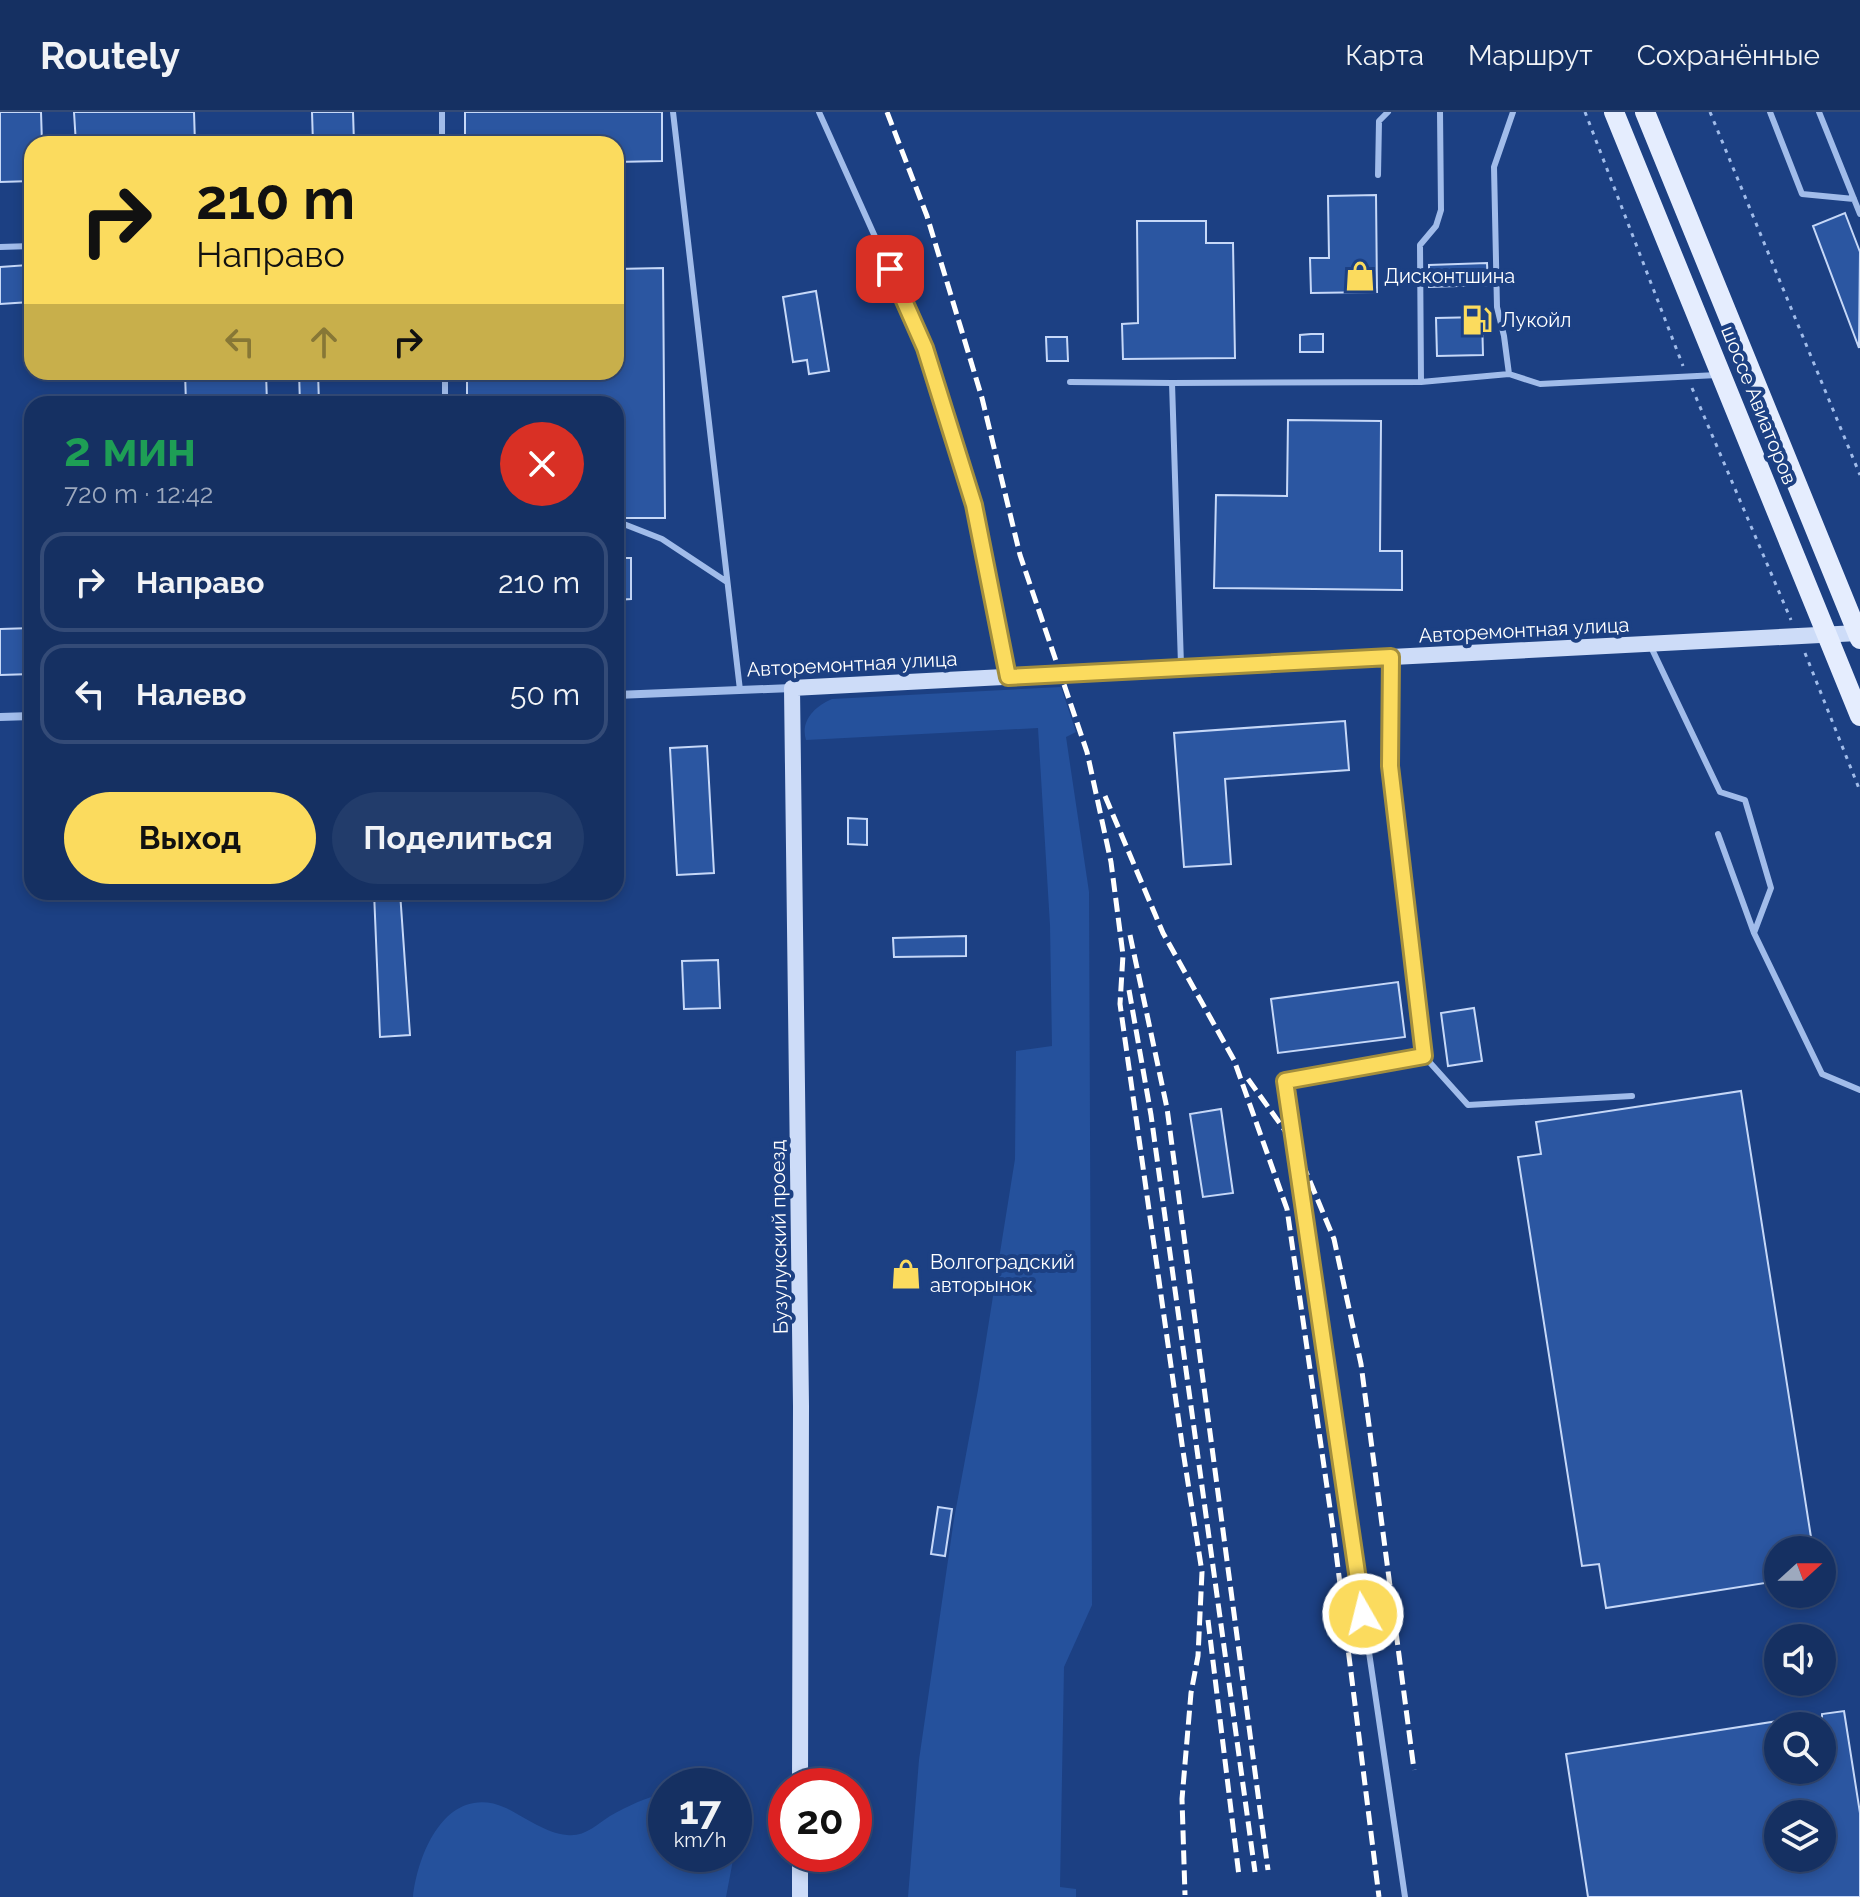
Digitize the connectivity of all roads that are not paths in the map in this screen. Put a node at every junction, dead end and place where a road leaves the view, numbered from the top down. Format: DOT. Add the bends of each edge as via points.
graph roads {
  1 [pos="442,112"];
  2 [pos="673,112"];
  3 [pos="819,112"];
  4 [pos="1388,112"];
  5 [pos="1440,112"];
  6 [pos="1513,112"];
  7 [pos="1614,112"];
  8 [pos="1645,112"];
  9 [pos="1770,112"];
  10 [pos="1819,112"];
  11 [pos="442,136"];
  12 [pos="1378,175"];
  13 [pos="1854,199"];
  14 [pos="1860,214"];
  15 [pos="24,246"];
  16 [pos="0,247"];
  17 [pos="1509,374"];
  18 [pos="1720,375"];
  19 [pos="1070,382"];
  20 [pos="1421,382"];
  21 [pos="1172,383"];
  22 [pos="624,524"];
  23 [pos="727,582"];
  24 [pos="1827,635"];
  25 [pos="1859,636"];
  26 [pos="1649,644"];
  27 [pos="1391,657"];
  28 [pos="1182,668"];
  29 [pos="1008,677"];
  30 [pos="792,688"];
  31 [pos="740,690"];
  32 [pos="624,695"];
  33 [pos="24,716"];
  34 [pos="1860,716"];
  35 [pos="0,717"];
  36 [pos="1718,834"];
  37 [pos="1754,933"];
  38 [pos="1424,1056"];
  39 [pos="1860,1090"];
  40 [pos="1632,1096"];
  41 [pos="800,1768"];
  42 [pos="800,1872"];
  43 [pos="800,1897"];
  44 [pos="1405,1897"];
  1 -- 11 [label="lane"];
  2 -- 23 [label="lane"];
  3 -- 29 [label="lane" via="925,348 974,505"];
  4 -- 12 [label="lane" via="1379,121"];
  5 -- 20 [label="lane" via="1441,210 1420,245"];
  6 -- 17 [label="lane" via="1494,167 1497,307"];
  7 -- 18 [label="main road, шоссе Авиаторов"];
  8 -- 25 [label="main road, шоссе Авиаторов"];
  9 -- 13 [label="lane" via="1802,194"];
  10 -- 13 [label="lane"];
  13 -- 14 [label="lane"];
  15 -- 16 [label="lane"];
  17 -- 18 [label="lane" via="1540,384"];
  17 -- 20 [label="lane"];
  18 -- 24 [label="main road, шоссе Авиаторов"];
  19 -- 21 [label="lane"];
  20 -- 21 [label="lane"];
  21 -- 28 [label="lane"];
  22 -- 23 [label="lane" via="662,539"];
  23 -- 31 [label="lane"];
  24 -- 25 [label="main road, Авторемонтная улица"];
  24 -- 26 [label="main road, Авторемонтная улица"];
  24 -- 34 [label="main road, шоссе Авиаторов"];
  26 -- 27 [label="main road, Авторемонтная улица"];
  26 -- 37 [label="lane" via="1720,792 1745,800 1771,888"];
  27 -- 28 [label="main road, Авторемонтная улица"];
  27 -- 38 [label="lane" via="1390,766"];
  28 -- 29 [label="main road, Авторемонтная улица"];
  29 -- 30 [label="main road, Авторемонтная улица"];
  30 -- 31 [label="street, Авторемонтная улица"];
  30 -- 41 [label="main road, Бузулукский проезд"];
  31 -- 32 [label="street, Авторемонтная улица"];
  33 -- 35 [label="street"];
  36 -- 37 [label="lane"];
  37 -- 39 [label="lane" via="1822,1074"];
  38 -- 40 [label="lane" via="1468,1105"];
  38 -- 44 [label="lane" via="1285,1081"];
  42 -- 43 [label="main road"];
}
